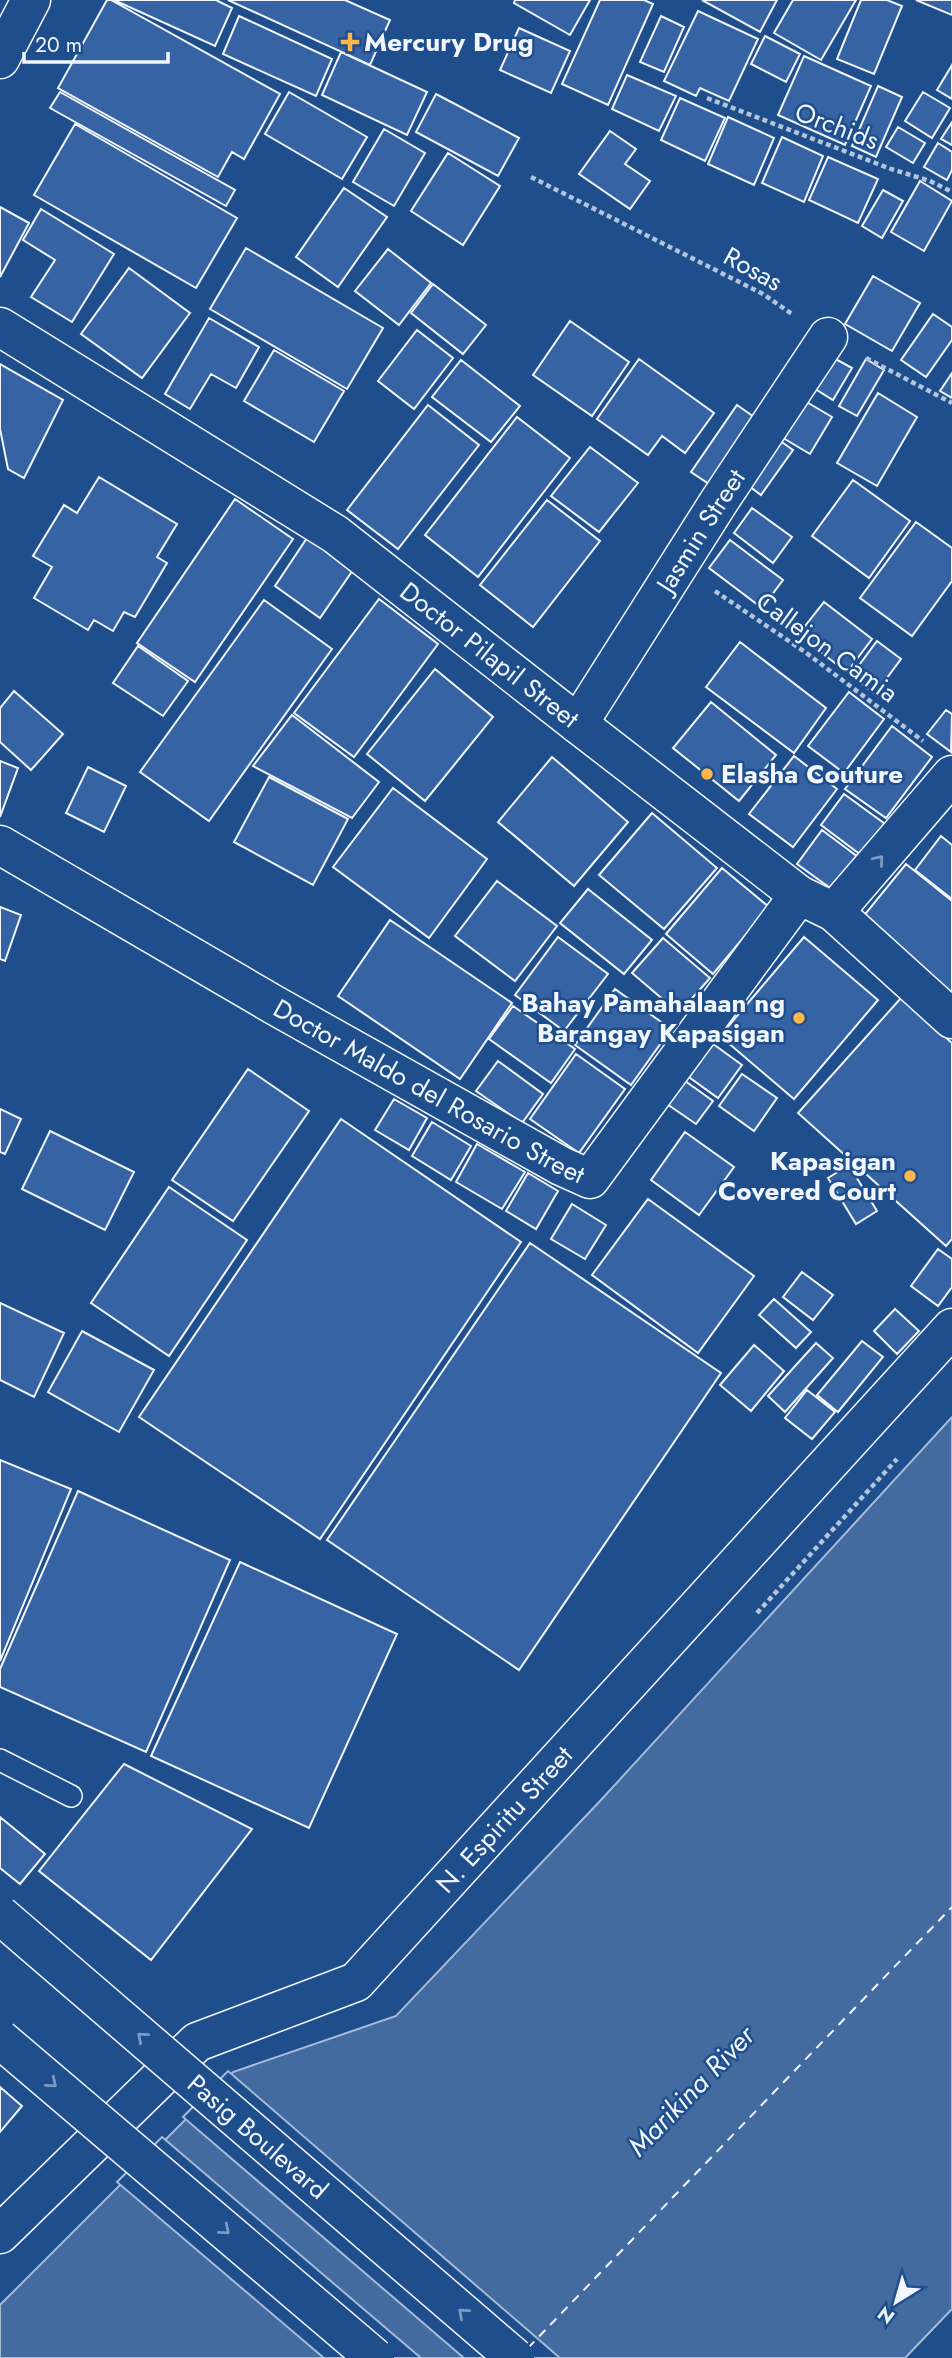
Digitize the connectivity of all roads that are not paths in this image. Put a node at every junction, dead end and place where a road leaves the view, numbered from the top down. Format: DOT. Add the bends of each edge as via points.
graph roads {
  1 [pos="31,0"];
  2 [pos="0,59"];
  3 [pos="0,327"];
  4 [pos="828,338"];
  5 [pos="578,724"];
  6 [pos="942,761"];
  7 [pos="0,845"];
  8 [pos="799,895"];
  9 [pos="834,912"];
  10 [pos="952,1019"];
  11 [pos="952,1328"];
  12 [pos="0,1760"];
  13 [pos="71,1796"];
  14 [pos="0,1914"];
  15 [pos="0,2039"];
  16 [pos="0,2234"];
  17 [pos="375,2358"];
  18 [pos="515,2358"];
  1 -- 2 [label="street"];
  3 -- 5 [label="street, Doctor Pilapil Street" via="335,534"];
  4 -- 5 [label="street, Jasmin Street"];
  5 -- 8 [label="street, Doctor Pilapil Street"];
  9 -- 6 [label="street, one-way"];
  7 -- 8 [label="street, Doctor Maldo del Rosario Street" via="276,1006 590,1179"];
  8 -- 9 [label="street, Doctor Pilapil Street"];
  9 -- 10 [label="street, Doctor Pilapil Street"];
  11 -- 16 [label="street, N. Espiritu Street" via="356,1982 197,2042"];
  12 -- 13 [label="lane"];
  18 -- 14 [label="street, Pasig Boulevard, one-way, bridge"];
  15 -- 17 [label="street, one-way, bridge"];
}
